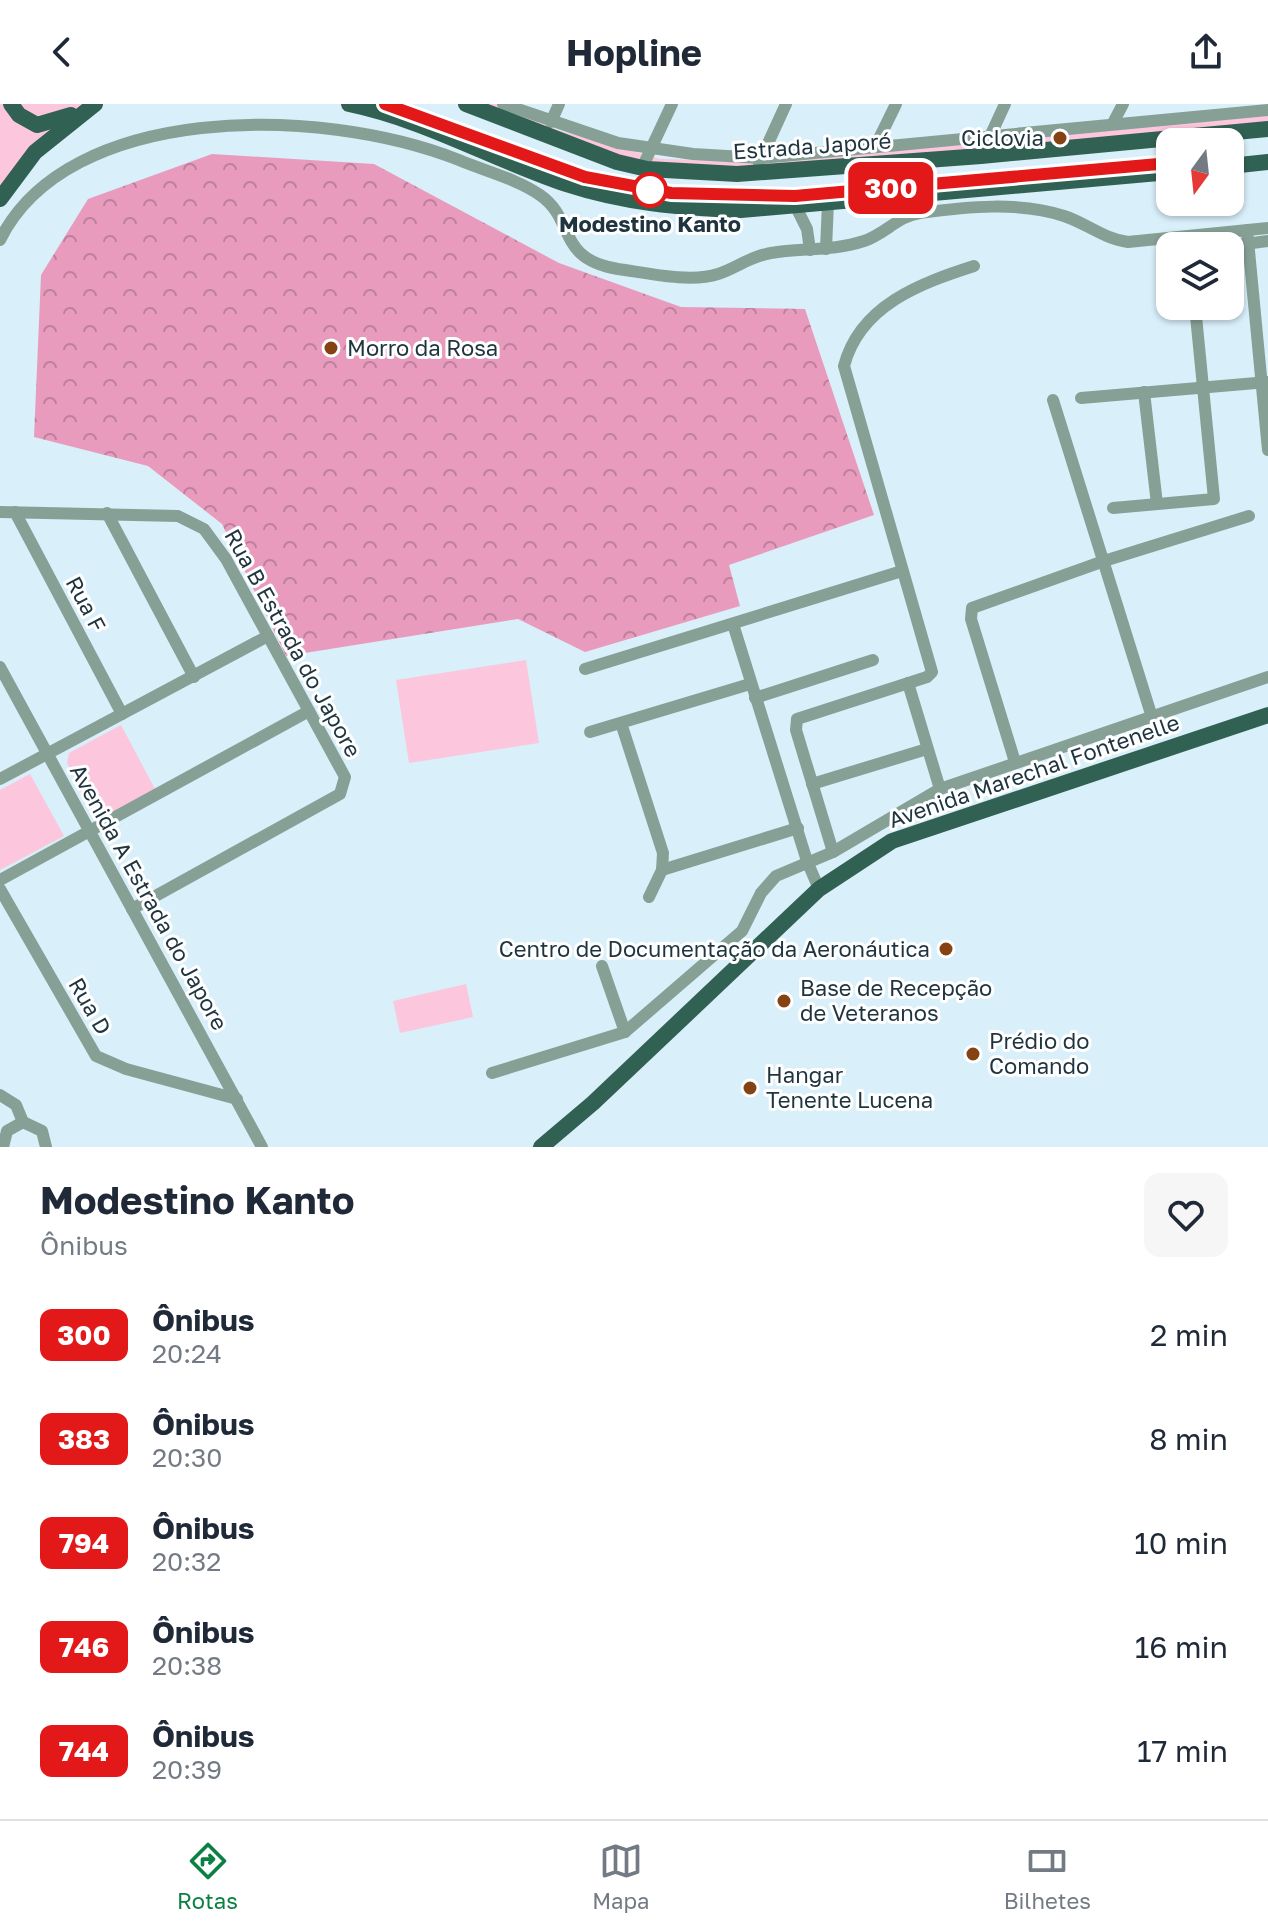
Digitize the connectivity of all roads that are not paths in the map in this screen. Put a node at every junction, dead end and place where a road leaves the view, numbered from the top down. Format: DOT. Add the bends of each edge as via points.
graph roads {
  1 [pos="11,104"];
  2 [pos="94,104"];
  3 [pos="349,104"];
  4 [pos="466,104"];
  5 [pos="503,104"];
  6 [pos="559,104"];
  7 [pos="672,104"];
  8 [pos="786,104"];
  9 [pos="896,104"];
  10 [pos="1005,104"];
  11 [pos="1123,104"];
  12 [pos="1231,109"];
  13 [pos="1268,110"];
  14 [pos="261,111"];
  15 [pos="551,122"];
  16 [pos="1113,123"];
  17 [pos="1222,128"];
  18 [pos="1268,129"];
  19 [pos="1244,130"];
  20 [pos="989,136"];
  21 [pos="1156,138"];
  22 [pos="875,147"];
  23 [pos="650,149"];
  24 [pos="981,156"];
  25 [pos="761,158"];
  26 [pos="1268,162"];
  27 [pos="1244,165"];
  28 [pos="642,168"];
  29 [pos="42,170"];
  30 [pos="1156,173"];
  31 [pos="753,174"];
  32 [pos="0,199"];
  33 [pos="828,202"];
  34 [pos="795,205"];
  35 [pos="1268,228"];
  36 [pos="1247,230"];
  37 [pos="0,240"];
  38 [pos="1268,241"];
  39 [pos="1244,244"];
  40 [pos="1248,244"];
  41 [pos="826,249"];
  42 [pos="810,250"];
  43 [pos="974,266"];
  44 [pos="1197,320"];
  45 [pos="1264,382"];
  46 [pos="1204,388"];
  47 [pos="1144,392"];
  48 [pos="1081,398"];
  49 [pos="1053,400"];
  50 [pos="1268,450"];
  51 [pos="1157,504"];
  52 [pos="1113,508"];
  53 [pos="0,512"];
  54 [pos="15,512"];
  55 [pos="107,513"];
  56 [pos="1249,516"];
  57 [pos="1104,561"];
  58 [pos="902,571"];
  59 [pos="733,624"];
  60 [pos="268,636"];
  61 [pos="873,660"];
  62 [pos="0,667"];
  63 [pos="585,669"];
  64 [pos="194,677"];
  65 [pos="1268,677"];
  66 [pos="908,683"];
  67 [pos="750,684"];
  68 [pos="755,698"];
  69 [pos="309,711"];
  70 [pos="122,714"];
  71 [pos="1151,714"];
  72 [pos="1268,715"];
  73 [pos="621,723"];
  74 [pos="590,732"];
  75 [pos="927,749"];
  76 [pos="47,753"];
  77 [pos="1015,762"];
  78 [pos="0,779"];
  79 [pos="812,784"];
  80 [pos="940,789"];
  81 [pos="798,828"];
  82 [pos="90,831"];
  83 [pos="833,852"];
  84 [pos="807,861"];
  85 [pos="662,870"];
  86 [pos="0,880"];
  87 [pos="0,889"];
  88 [pos="819,889"];
  89 [pos="649,897"];
  90 [pos="132,909"];
  91 [pos="602,966"];
  92 [pos="625,1032"];
  93 [pos="492,1073"];
  94 [pos="0,1095"];
  95 [pos="237,1099"];
  96 [pos="23,1122"];
  97 [pos="3,1147"];
  98 [pos="46,1147"];
  99 [pos="262,1147"];
  100 [pos="541,1147"];
  1 -- 2 [label="main road" via="37,125"];
  2 -- 32 [label="main road" via="35,152"];
  3 -- 34 [label="main road" via="416,121 565,184 618,198 682,208"];
  4 -- 28 [label="main road, Estrada Japoré"];
  5 -- 15 [label="street, Estrada Japoré"];
  6 -- 15 [label="street"];
  7 -- 23 [label="street"];
  8 -- 25 [label="street"];
  9 -- 22 [label="street"];
  10 -- 20 [label="street"];
  11 -- 16 [label="street"];
  12 -- 13 [label="street, Estrada Japoré"];
  12 -- 16 [label="street, Estrada Japoré"];
  12 -- 17 [label="street"];
  14 -- 42 [label="street" via="411,140 529,189 549,204 583,257 616,269 698,277 766,253"];
  15 -- 23 [label="street, Estrada Japoré"];
  16 -- 20 [label="street, Estrada Japoré"];
  18 -- 19 [label="main road, Estrada Japoré"];
  20 -- 22 [label="street, Estrada Japoré"];
  20 -- 24 [label="street"];
  21 -- 24 [label="main road, Estrada Japoré"];
  22 -- 25 [label="street, Estrada Japoré"];
  23 -- 25 [label="street, Estrada Japoré"];
  23 -- 28 [label="street"];
  24 -- 31 [label="main road, Estrada Japoré"];
  25 -- 31 [label="street"];
  26 -- 27 [label="main road"];
  28 -- 31 [label="main road, Estrada Japoré"];
  29 -- 37 [label="street"];
  30 -- 33 [label="main road"];
  33 -- 34 [label="main road"];
  33 -- 41 [label="street"];
  34 -- 42 [label="street"];
  35 -- 36 [label="street"];
  36 -- 40 [label="street"];
  36 -- 41 [label="street" via="1121,241 1067,217 1016,207 918,213 866,241"];
  38 -- 40 [label="street"];
  39 -- 40 [label="street"];
  40 -- 45 [label="street"];
  41 -- 42 [label="street"];
  43 -- 58 [label="street" via="901,293 861,332 844,366"];
  44 -- 46 [label="street"];
  45 -- 46 [label="street"];
  45 -- 50 [label="street"];
  46 -- 47 [label="street"];
  46 -- 51 [label="street" via="1214,499"];
  47 -- 48 [label="street"];
  47 -- 51 [label="street"];
  49 -- 57 [label="street"];
  51 -- 52 [label="street"];
  53 -- 54 [label="street, Rua B Estrada do Japore"];
  54 -- 55 [label="street, Rua B Estrada do Japore"];
  54 -- 70 [label="street, Rua F"];
  55 -- 60 [label="street, Rua B Estrada do Japore" via="164,513 204,529"];
  55 -- 64 [label="street"];
  56 -- 57 [label="street"];
  57 -- 71 [label="street"];
  57 -- 77 [label="street" via="972,608"];
  58 -- 59 [label="street"];
  58 -- 66 [label="street" via="932,667 927,677"];
  59 -- 63 [label="street"];
  59 -- 67 [label="street"];
  60 -- 64 [label="street"];
  60 -- 69 [label="street, Rua B Estrada do Japore"];
  61 -- 68 [label="street"];
  62 -- 76 [label="street, Avenida A Estrada do Japore"];
  64 -- 70 [label="street"];
  65 -- 71 [label="street"];
  66 -- 75 [label="street"];
  66 -- 79 [label="street" via="797,719"];
  67 -- 68 [label="street"];
  67 -- 73 [label="street"];
  68 -- 81 [label="street"];
  69 -- 82 [label="street"];
  69 -- 90 [label="street, Rua B Estrada do Japore" via="345,777 340,794"];
  70 -- 76 [label="street"];
  71 -- 77 [label="street"];
  72 -- 88 [label="main road, Avenida Marechal Fontenelle" via="892,841"];
  73 -- 74 [label="street"];
  73 -- 85 [label="street" via="663,853"];
  75 -- 79 [label="street"];
  75 -- 80 [label="street"];
  76 -- 78 [label="street"];
  76 -- 82 [label="street, Avenida A Estrada do Japore"];
  77 -- 80 [label="street"];
  79 -- 83 [label="street"];
  80 -- 83 [label="street"];
  81 -- 84 [label="street"];
  81 -- 85 [label="street"];
  82 -- 86 [label="street"];
  82 -- 90 [label="street, Avenida A Estrada do Japore"];
  83 -- 84 [label="street"];
  84 -- 88 [label="street"];
  84 -- 92 [label="street" via="776,876 742,931"];
  85 -- 89 [label="street"];
  87 -- 95 [label="street, Rua D" via="96,1056"];
  88 -- 100 [label="main road, Avenida Marechal Fontenelle"];
  90 -- 95 [label="street, Avenida A Estrada do Japore"];
  91 -- 92 [label="street"];
  92 -- 93 [label="street"];
  94 -- 96 [label="street" via="16,1105"];
  95 -- 99 [label="street, Avenida A Estrada do Japore"];
  96 -- 97 [label="street" via="7,1131"];
  96 -- 98 [label="street" via="42,1131"];
}
